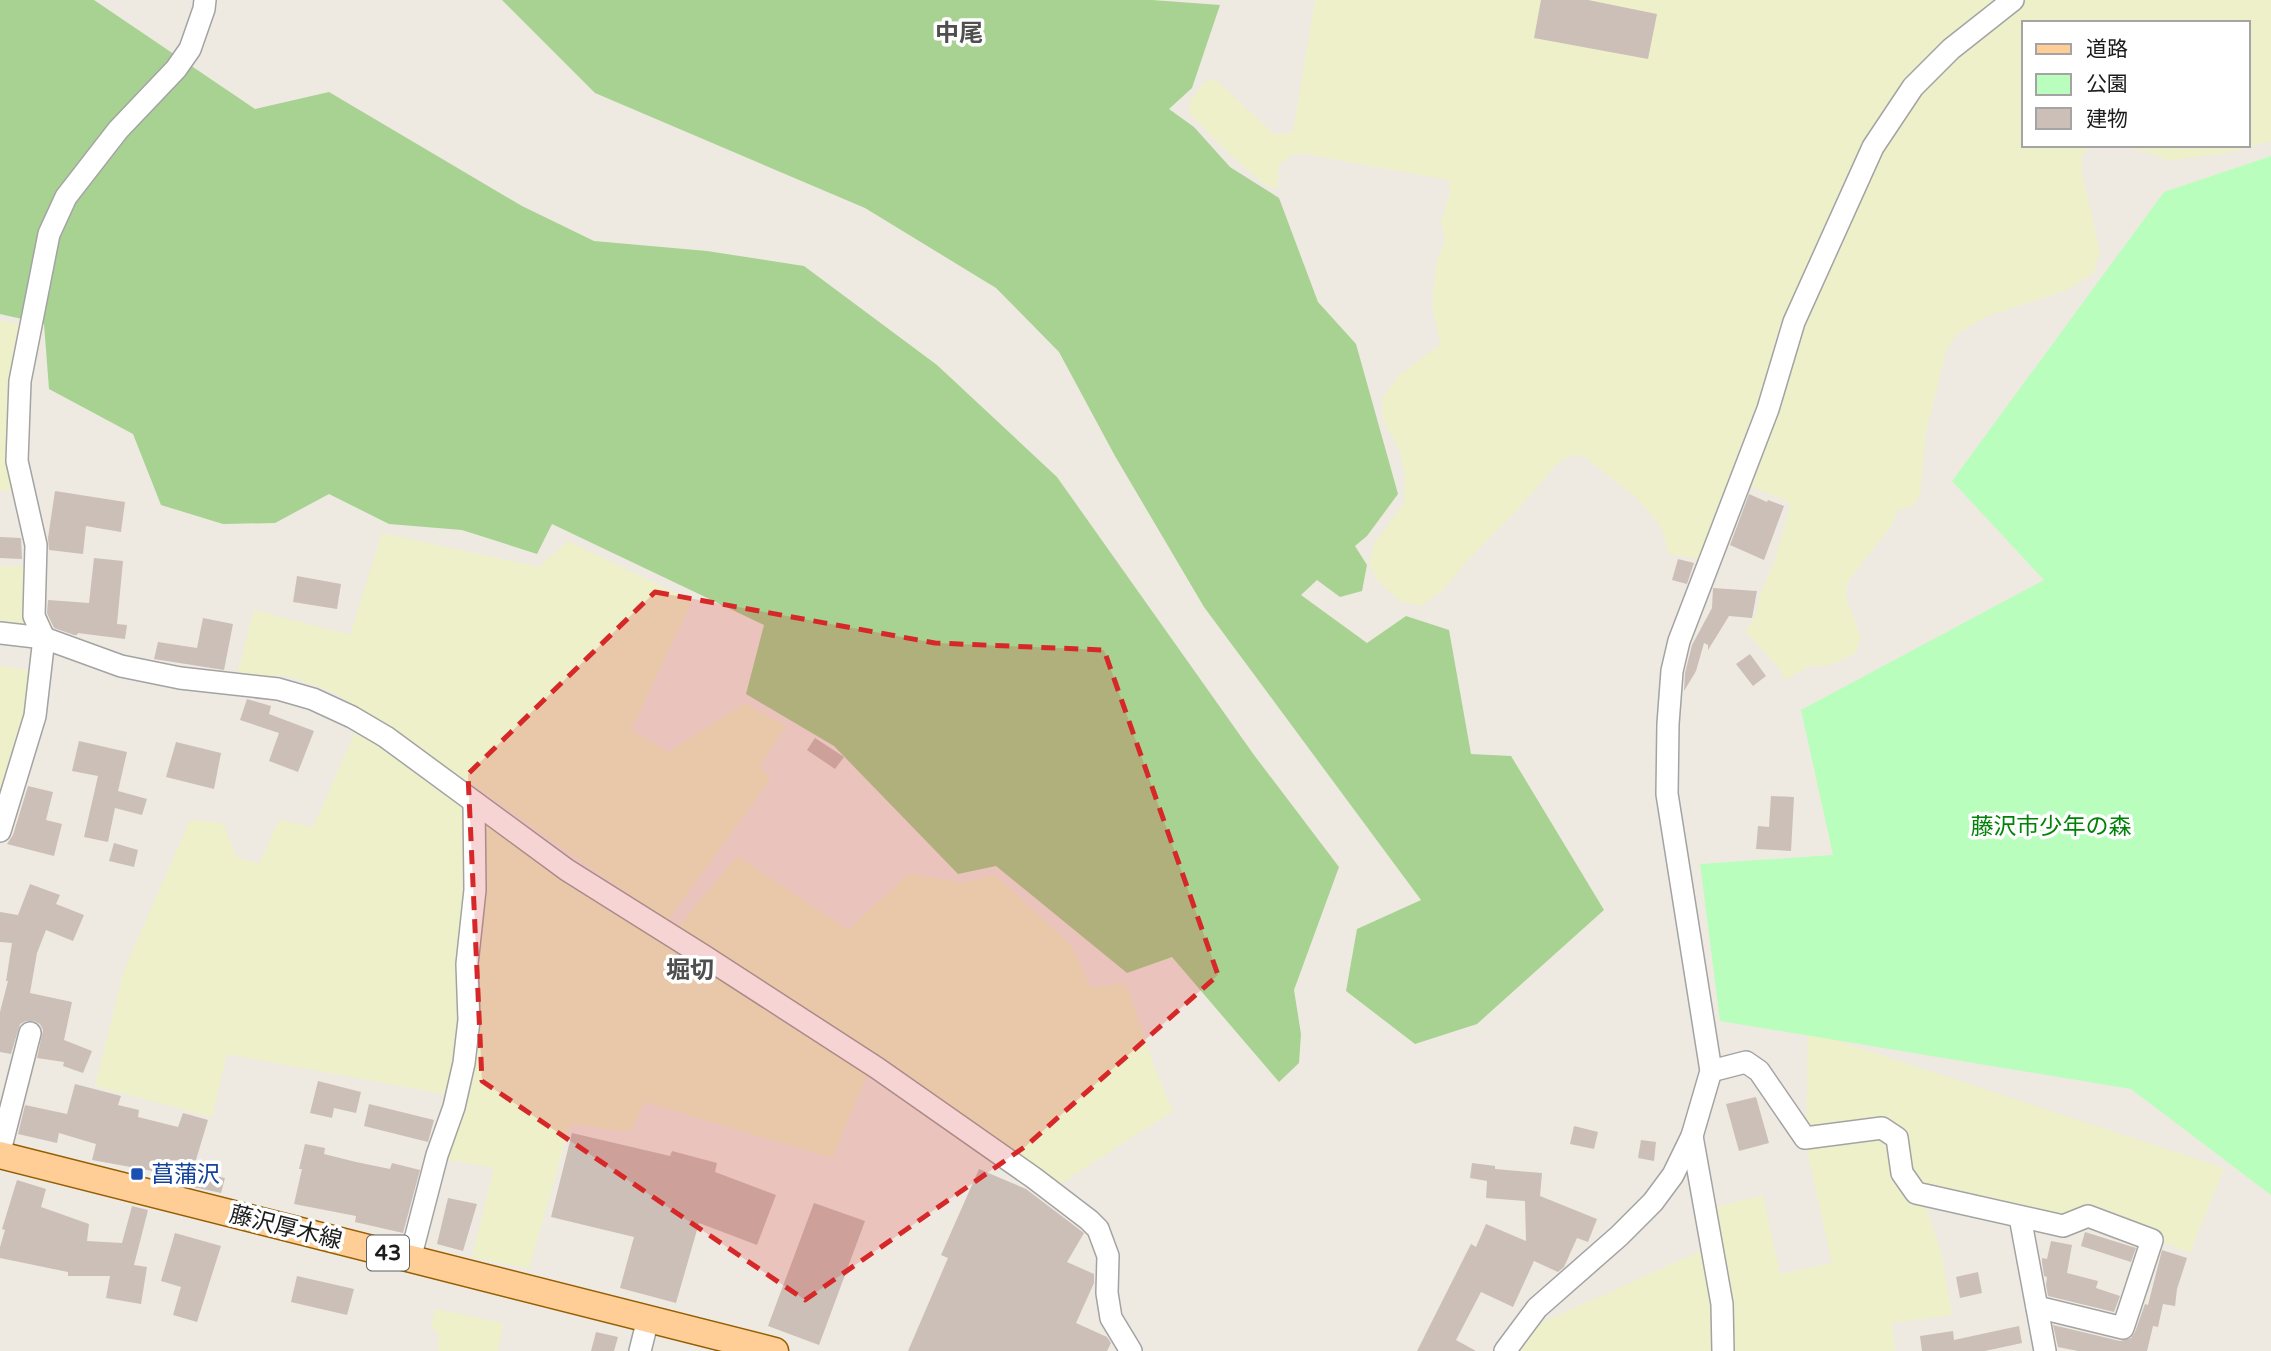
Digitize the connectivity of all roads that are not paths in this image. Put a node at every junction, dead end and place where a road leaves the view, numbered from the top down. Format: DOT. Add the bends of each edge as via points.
graph roads {
  1 [pos="205,0"];
  2 [pos="1999,2"];
  3 [pos="0,633"];
  4 [pos="44,638"];
  5 [pos="474,802"];
  6 [pos="0,831"];
  7 [pos="30,1033"];
  8 [pos="1711,1071"];
  9 [pos="1692,1136"];
  10 [pos="0,1153"];
  11 [pos="2021,1217"];
  12 [pos="410,1259"];
  13 [pos="2037,1307"];
  14 [pos="648,1319"];
  15 [pos="640,1351"];
  16 [pos="775,1351"];
  17 [pos="1131,1351"];
  18 [pos="1505,1351"];
  19 [pos="1723,1351"];
  20 [pos="2045,1351"];
  1 -- 4 [label="street" via="190,49 66,197 49,234 20,381 17,461 36,545 34,615"];
  2 -- 8 [label="street" via="1913,87 1873,147 1794,322 1768,409 1679,641 1672,671 1667,793"];
  3 -- 4 [label="street"];
  4 -- 5 [label="street" via="121,666 278,689 313,699 386,737"];
  4 -- 6 [label="street" via="35,716"];
  5 -- 12 [label="street" via="475,890 464,1063"];
  5 -- 17 [label="street" via="567,870 877,1068 1089,1220 1098,1229 1108,1256 1111,1318"];
  7 -- 10 [label="street"];
  8 -- 9 [label="street"];
  8 -- 11 [label="street" via="1746,1062 1759,1071 1805,1138 1882,1128 1897,1138 1902,1173 1916,1193"];
  9 -- 18 [label="street" via="1653,1202 1537,1308"];
  9 -- 19 [label="street" via="1722,1304"];
  10 -- 12 [label="main road, 藤沢厚木線 / 43"];
  11 -- 13 [label="street"];
  11 -- 13 [label="street" via="2063,1226 2088,1216 2151,1240 2123,1328"];
  12 -- 14 [label="main road, 藤沢厚木線 / 43"];
  13 -- 20 [label="street"];
  14 -- 15 [label="street"];
  14 -- 16 [label="main road, 藤沢厚木線 / 43"];
}
